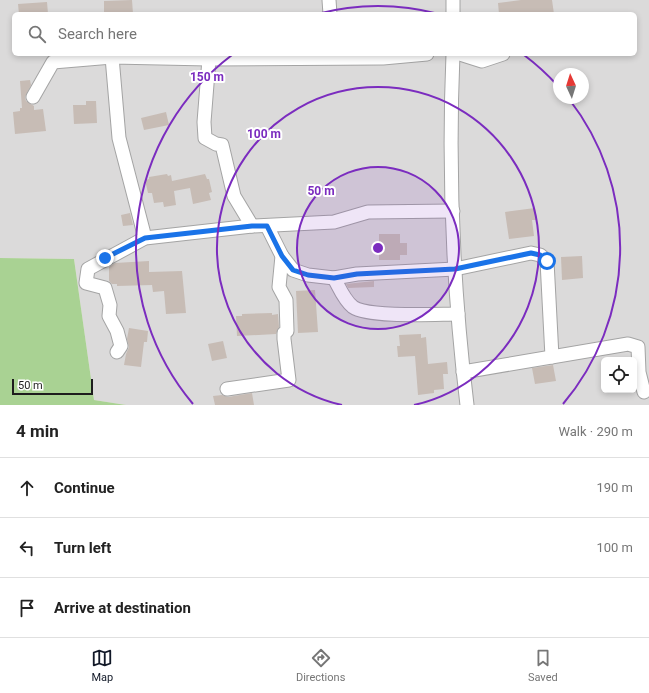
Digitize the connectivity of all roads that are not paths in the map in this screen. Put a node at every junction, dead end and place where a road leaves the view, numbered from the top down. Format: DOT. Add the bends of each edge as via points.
graph roads {
  1 [pos="329,0"];
  2 [pos="453,0"];
  3 [pos="330,12"];
  4 [pos="453,12"];
  5 [pos="336,56"];
  6 [pos="405,56"];
  7 [pos="453,56"];
  8 [pos="467,56"];
  9 [pos="495,56"];
  10 [pos="112,57"];
  11 [pos="209,59"];
  12 [pos="33,97"];
  13 [pos="453,210"];
  14 [pos="252,226"];
  15 [pos="267,226"];
  16 [pos="145,238"];
  17 [pos="282,256"];
  18 [pos="455,269"];
  19 [pos="334,278"];
  20 [pos="458,314"];
  21 [pos="117,352"];
  22 [pos="552,357"];
  23 [pos="463,372"];
  24 [pos="227,389"];
  25 [pos="644,392"];
  26 [pos="467,405"];
  1 -- 3 [label="street"];
  2 -- 4 [label="street"];
  5 -- 6 [label="street"];
  5 -- 11 [label="street"];
  7 -- 13 [label="street"];
  8 -- 9 [label="street" via="482,60"];
  10 -- 11 [label="street"];
  10 -- 12 [label="street" via="53,62"];
  10 -- 16 [label="street" via="119,138"];
  11 -- 14 [label="street" via="205,138 222,145 234,196"];
  13 -- 15 [label="street" via="368,212 334,222"];
  13 -- 18 [label="street"];
  14 -- 15 [label="street"];
  14 -- 16 [label="street"];
  15 -- 17 [label="street"];
  16 -- 21 [label="street" via="88,268 86,284 105,288 110,305 109,316 121,346"];
  17 -- 19 [label="street" via="293,270 308,275"];
  17 -- 24 [label="street" via="279,287 286,300 287,331 284,333 284,339 289,380"];
  18 -- 19 [label="street" via="357,274"];
  18 -- 20 [label="street"];
  18 -- 22 [label="street" via="531,253 540,255 547,261"];
  19 -- 20 [label="street" via="353,307 383,315"];
  20 -- 23 [label="street"];
  22 -- 23 [label="street"];
  22 -- 25 [label="street" via="628,344 638,348 639,372"];
  23 -- 26 [label="street"];
}
